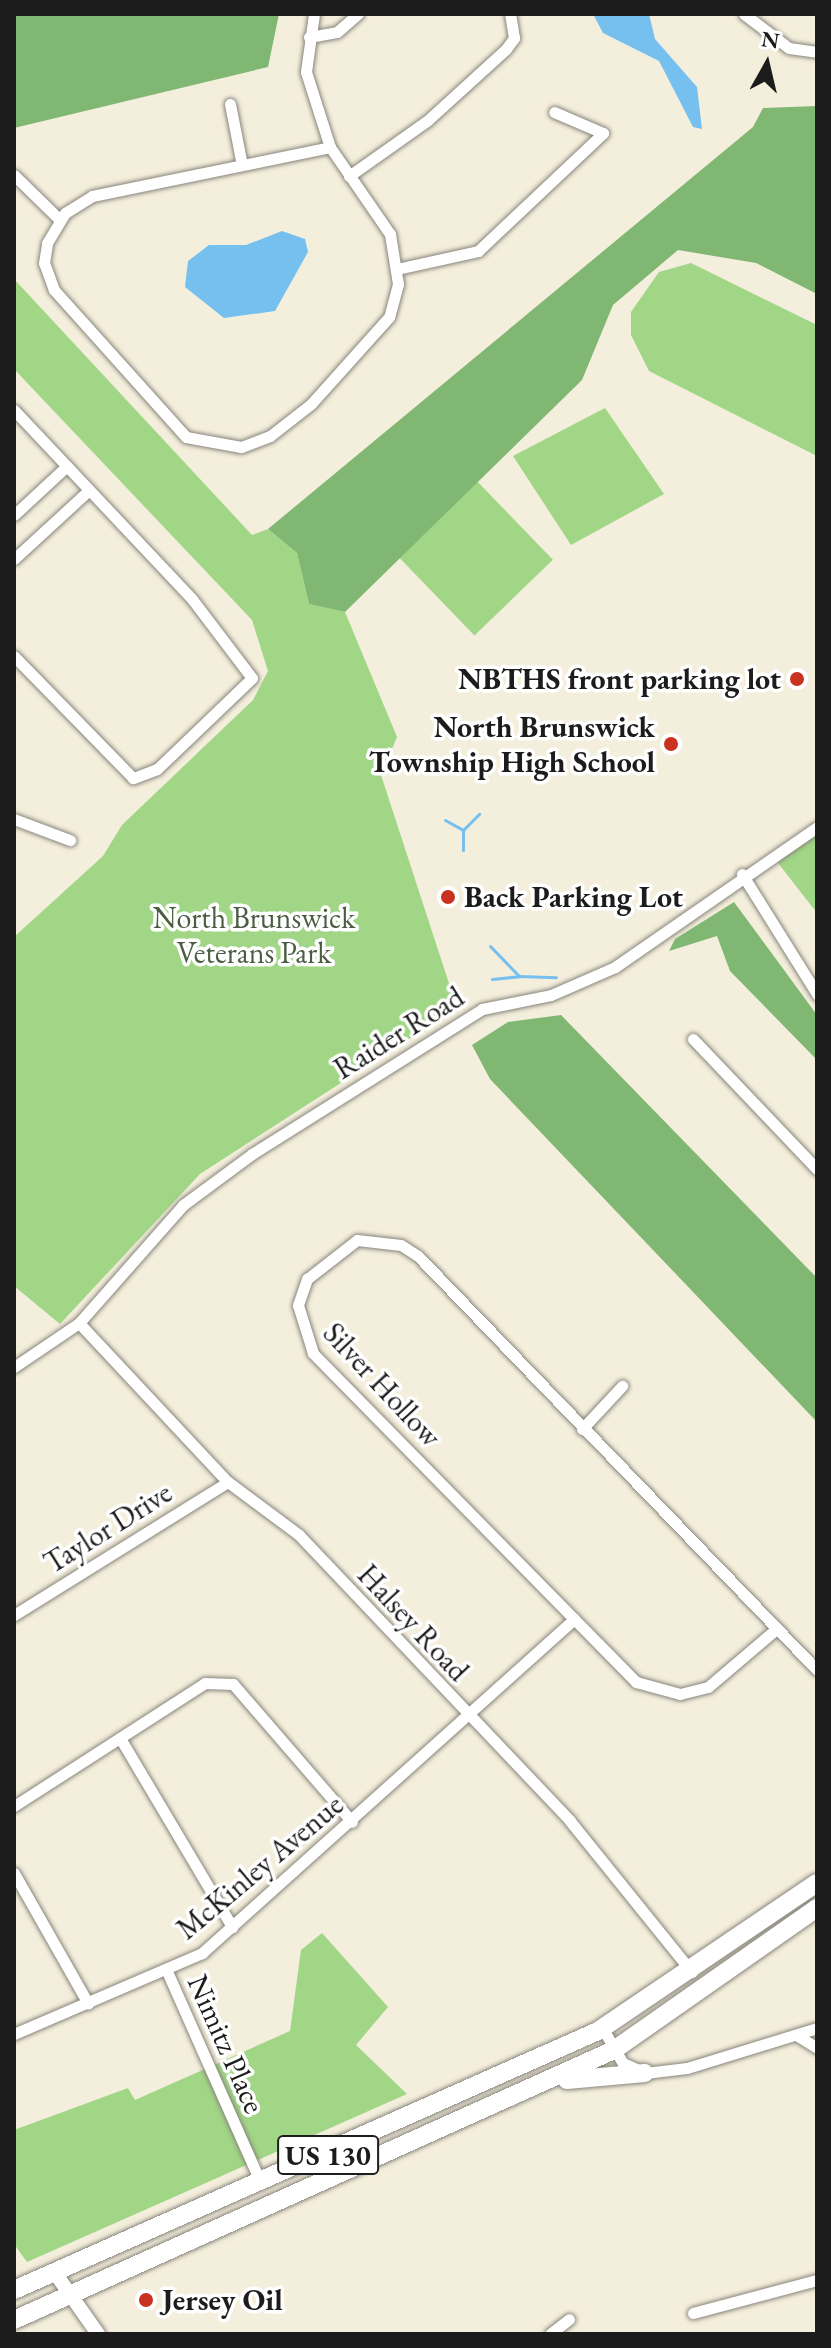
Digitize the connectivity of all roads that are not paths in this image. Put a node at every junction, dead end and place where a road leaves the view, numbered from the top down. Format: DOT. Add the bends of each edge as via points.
graph roads {
  1 [pos="314,14"];
  2 [pos="358,14"];
  3 [pos="510,14"];
  4 [pos="744,14"];
  5 [pos="309,37"];
  6 [pos="817,52"];
  7 [pos="230,104"];
  8 [pos="554,112"];
  9 [pos="330,147"];
  10 [pos="242,165"];
  11 [pos="14,175"];
  12 [pos="349,176"];
  13 [pos="60,220"];
  14 [pos="397,269"];
  15 [pos="14,410"];
  16 [pos="67,466"];
  17 [pos="89,490"];
  18 [pos="14,515"];
  19 [pos="14,559"];
  20 [pos="14,656"];
  21 [pos="14,819"];
  22 [pos="817,827"];
  23 [pos="70,840"];
  24 [pos="742,874"];
  25 [pos="817,994"];
  26 [pos="693,1039"];
  27 [pos="817,1169"];
  28 [pos="79,1323"];
  29 [pos="14,1367"];
  30 [pos="622,1386"];
  31 [pos="582,1429"];
  32 [pos="228,1482"];
  33 [pos="14,1615"];
  34 [pos="574,1619"];
  35 [pos="775,1630"];
  36 [pos="817,1670"];
  37 [pos="469,1720"];
  38 [pos="120,1738"];
  39 [pos="14,1806"];
  40 [pos="352,1822"];
  41 [pos="14,1873"];
  42 [pos="817,1883"];
  43 [pos="817,1908"];
  44 [pos="232,1927"];
  45 [pos="166,1969"];
  46 [pos="692,1973"];
  47 [pos="88,2003"];
  48 [pos="817,2028"];
  49 [pos="600,2030"];
  50 [pos="14,2034"];
  51 [pos="798,2036"];
  52 [pos="817,2048"];
  53 [pos="614,2050"];
  54 [pos="645,2073"];
  55 [pos="544,2084"];
  56 [pos="261,2183"];
  57 [pos="55,2273"];
  58 [pos="817,2280"];
  59 [pos="14,2290"];
  60 [pos="69,2295"];
  61 [pos="693,2313"];
  62 [pos="569,2319"];
  63 [pos="14,2320"];
  64 [pos="98,2334"];
  65 [pos="550,2334"];
  1 -- 5 [label="street"];
  2 -- 5 [label="street" via="337,32"];
  3 -- 12 [label="street" via="514,38 506,49 428,120"];
  4 -- 6 [label="street" via="789,48"];
  5 -- 9 [label="street" via="306,72"];
  7 -- 10 [label="street"];
  8 -- 14 [label="street" via="603,133 478,251"];
  9 -- 10 [label="street"];
  9 -- 12 [label="street"];
  10 -- 13 [label="street" via="102,193"];
  11 -- 13 [label="street"];
  12 -- 14 [label="street" via="390,234"];
  13 -- 14 [label="street" via="44,254 54,290 186,437 213,445 241,447 270,436 311,404 389,317"];
  15 -- 16 [label="street"];
  16 -- 17 [label="street"];
  16 -- 18 [label="street"];
  17 -- 19 [label="street"];
  17 -- 20 [label="street" via="252,670 240,693 157,769 133,778"];
  21 -- 23 [label="street"];
  22 -- 24 [label="street, Raider Road"];
  24 -- 25 [label="street"];
  24 -- 28 [label="street, Raider Road" via="585,984 482,1009 209,1183 143,1248"];
  26 -- 27 [label="street"];
  28 -- 29 [label="street, Raider Road"];
  28 -- 32 [label="street, Halsey Road"];
  30 -- 31 [label="street"];
  31 -- 34 [label="street, Silver Hollow" via="401,1245 357,1240 307,1279 298,1305 313,1353"];
  31 -- 35 [label="street, Silver Hollow"];
  32 -- 33 [label="street, Taylor Drive"];
  32 -- 37 [label="street, Halsey Road" via="299,1535"];
  34 -- 35 [label="street, Silver Hollow" via="636,1682 680,1694 730,1674"];
  34 -- 37 [label="street, McKinley Avenue"];
  35 -- 36 [label="street, Silver Hollow"];
  37 -- 40 [label="street, McKinley Avenue"];
  37 -- 46 [label="street, Halsey Road" via="612,1868 629,1901"];
  38 -- 39 [label="street"];
  38 -- 40 [label="street" via="205,1683 239,1688"];
  38 -- 44 [label="street"];
  40 -- 44 [label="street, McKinley Avenue"];
  41 -- 47 [label="street"];
  42 -- 46 [label="highway, US 130"];
  43 -- 53 [label="highway, US 130"];
  44 -- 45 [label="street, McKinley Avenue" via="202,1953"];
  45 -- 47 [label="street, McKinley Avenue"];
  45 -- 56 [label="street, Nimitz Place"];
  46 -- 49 [label="highway, US 130"];
  47 -- 50 [label="street, McKinley Avenue"];
  48 -- 51 [label="street"];
  49 -- 53 [label="street"];
  49 -- 56 [label="highway, US 130"];
  51 -- 52 [label="street"];
  51 -- 54 [label="street"];
  53 -- 54 [label="street" via="627,2066"];
  53 -- 55 [label="highway, US 130"];
  54 -- 55 [label="highway"];
  55 -- 60 [label="highway, US 130"];
  56 -- 57 [label="highway, US 130"];
  57 -- 59 [label="highway, US 130"];
  57 -- 60 [label="street"];
  58 -- 61 [label="street"];
  60 -- 63 [label="highway, US 130"];
  60 -- 64 [label="street"];
  62 -- 65 [label="street"];
}
